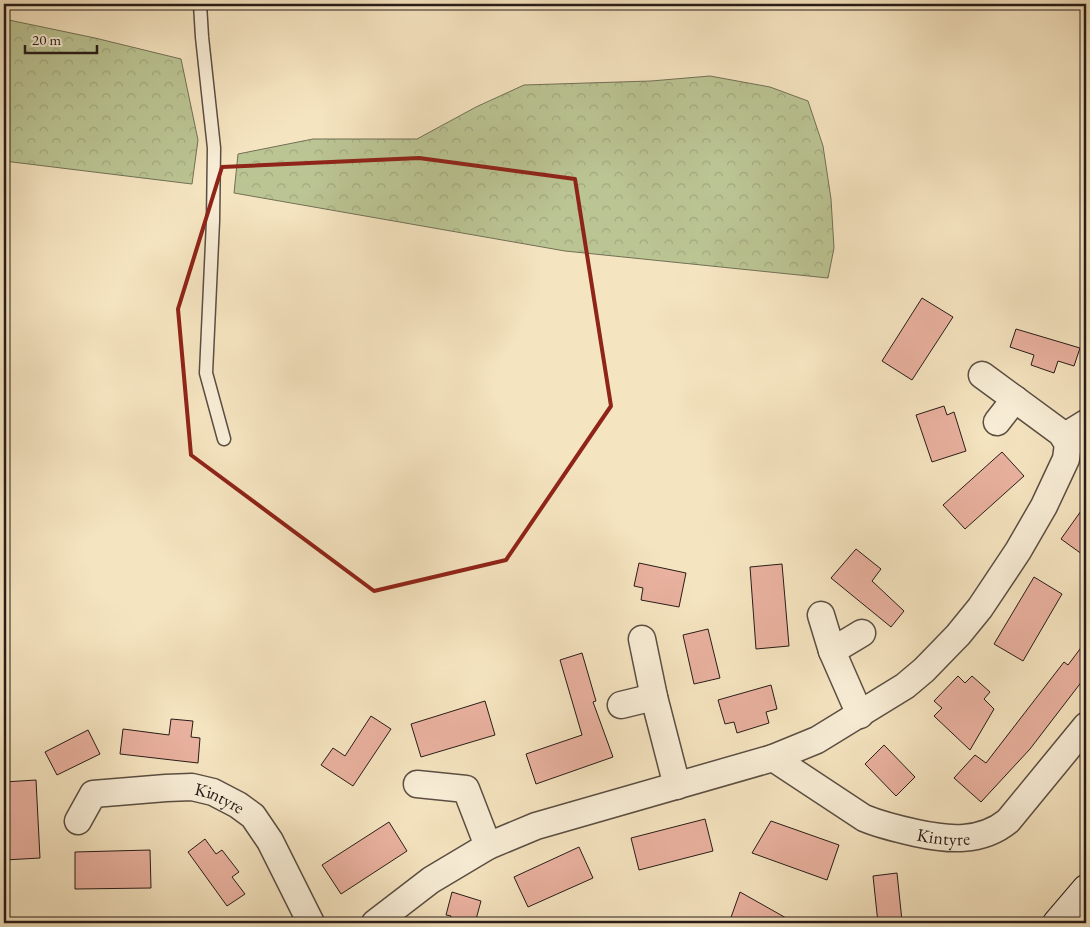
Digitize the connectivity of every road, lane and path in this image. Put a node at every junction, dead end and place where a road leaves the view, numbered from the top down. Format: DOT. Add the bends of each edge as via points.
graph roads {
  1 [pos="200,4"];
  2 [pos="982,375"];
  3 [pos="1015,399"];
  4 [pos="997,422"];
  5 [pos="1076,430"];
  6 [pos="224,439"];
  7 [pos="821,615"];
  8 [pos="862,633"];
  9 [pos="642,639"];
  10 [pos="832,651"];
  11 [pos="654,697"];
  12 [pos="622,705"];
  13 [pos="860,715"];
  14 [pos="1086,726"];
  15 [pos="773,758"];
  16 [pos="417,784"];
  17 [pos="677,786"];
  18 [pos="78,821"];
  19 [pos="488,846"];
  20 [pos="1082,900"];
  21 [pos="381,922"];
  22 [pos="311,923"];
  23 [pos="1057,923"];
  1 -- 6 [label="lane" via="214,148 206,373"];
  2 -- 3 [label="street"];
  3 -- 4 [label="street"];
  3 -- 5 [label="street" via="1050,422"];
  5 -- 13 [label="street" via="1044,506 980,608 924,670"];
  7 -- 10 [label="street"];
  8 -- 10 [label="street"];
  9 -- 11 [label="street"];
  10 -- 13 [label="street"];
  11 -- 12 [label="street"];
  11 -- 17 [label="street"];
  13 -- 15 [label="street" via="817,740"];
  14 -- 15 [label="street, Kintyre" via="1008,822 997,830 965,838 940,838 888,827 864,818"];
  15 -- 17 [label="street"];
  16 -- 19 [label="street" via="466,789"];
  17 -- 19 [label="street" via="536,826"];
  18 -- 22 [label="street, Kintyre" via="92,794 182,787 224,796 253,816 270,842"];
  19 -- 21 [label="street" via="431,880"];
  20 -- 23 [label="main road"];
}
